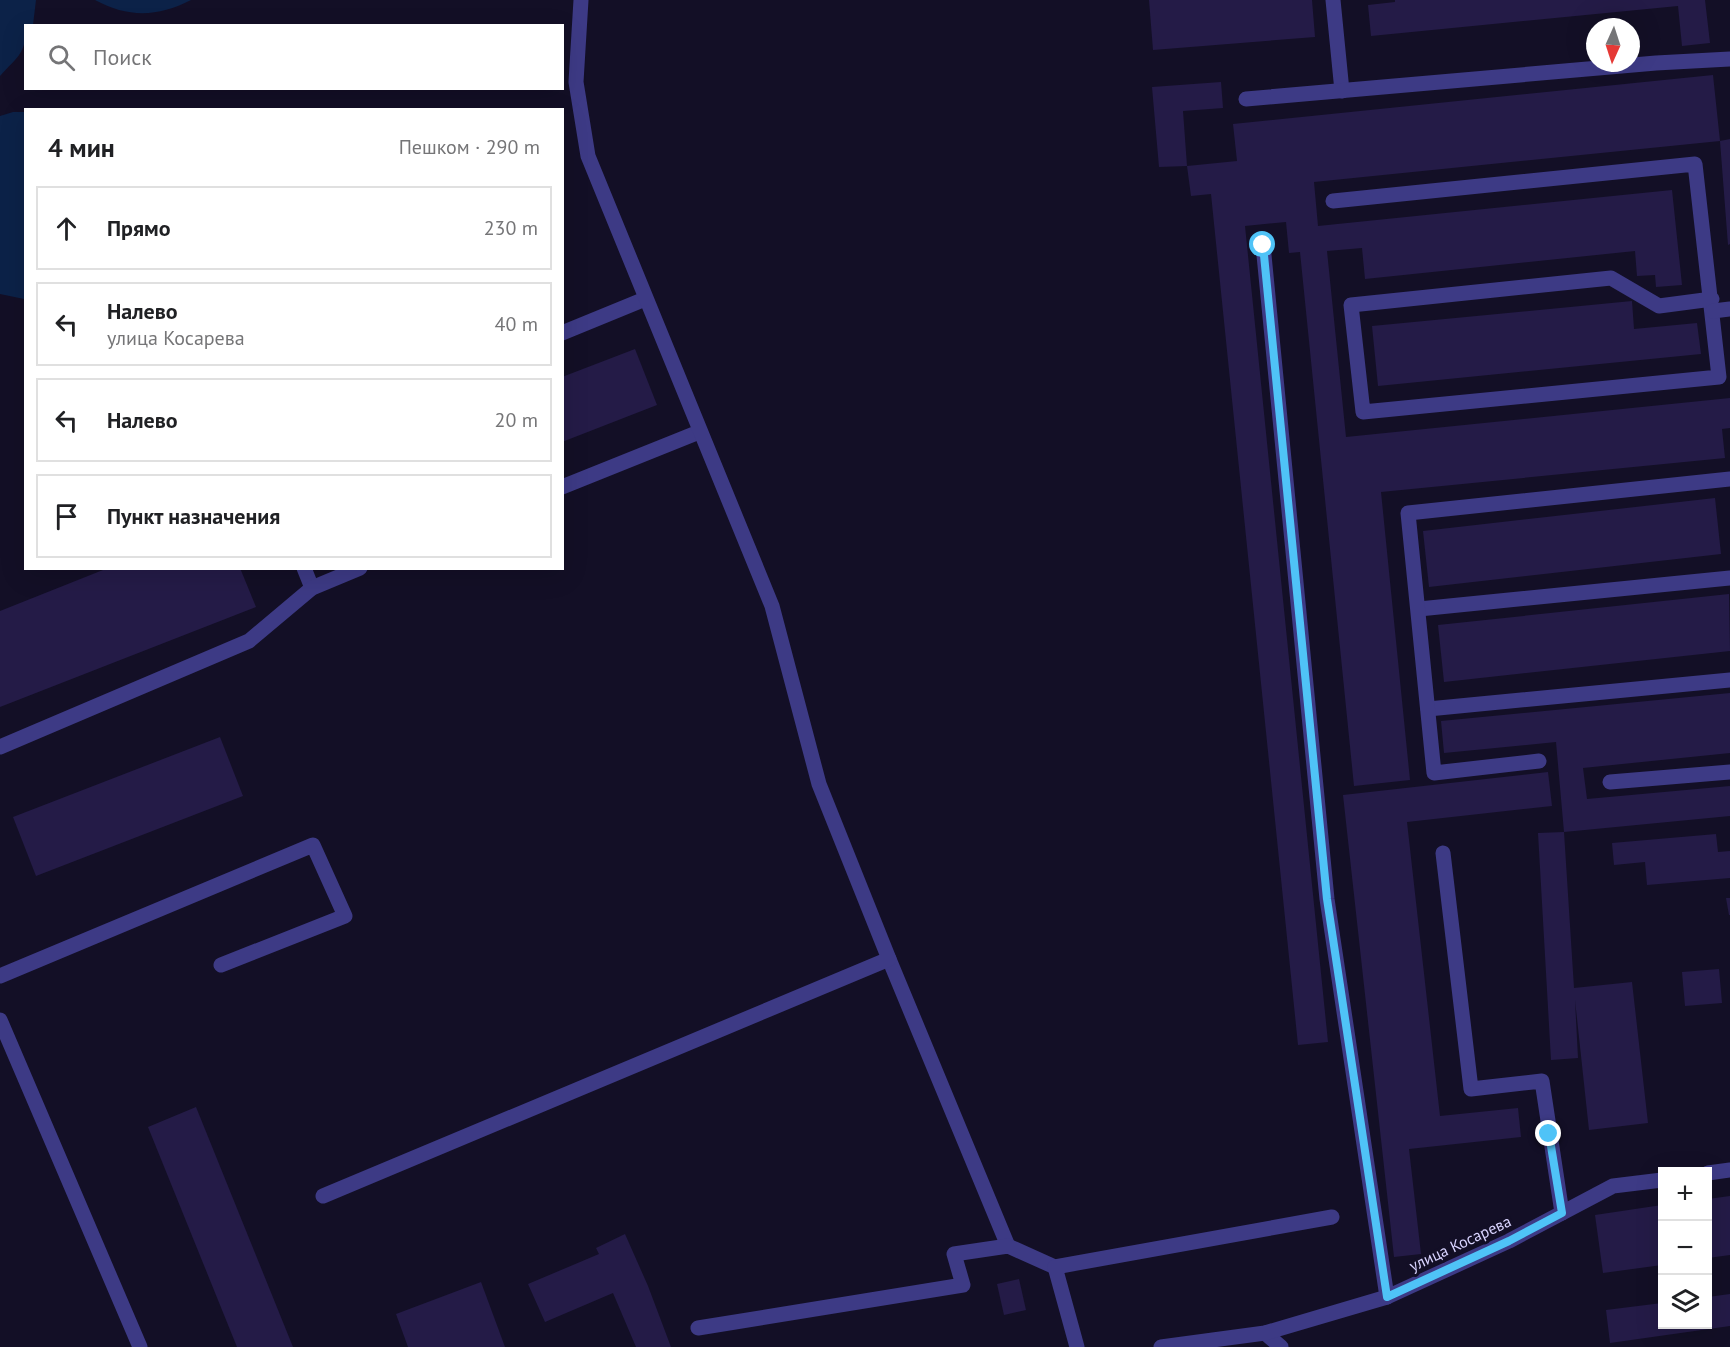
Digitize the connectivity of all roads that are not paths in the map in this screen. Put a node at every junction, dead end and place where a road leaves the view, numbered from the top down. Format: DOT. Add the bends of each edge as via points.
graph roads {
  1 [pos="581,0"];
  2 [pos="1333,0"];
  3 [pos="1730,59"];
  4 [pos="1342,91"];
  5 [pos="1246,99"];
  6 [pos="1333,201"];
  7 [pos="1263,245"];
  8 [pos="645,299"];
  9 [pos="1712,305"];
  10 [pos="1730,309"];
  11 [pos="564,332"];
  12 [pos="699,432"];
  13 [pos="1730,479"];
  14 [pos="564,486"];
  15 [pos="305,570"];
  16 [pos="355,570"];
  17 [pos="1730,578"];
  18 [pos="312,588"];
  19 [pos="1419,609"];
  20 [pos="1730,680"];
  21 [pos="1428,709"];
  22 [pos="0,747"];
  23 [pos="1539,761"];
  24 [pos="1730,772"];
  25 [pos="1610,782"];
  26 [pos="1443,853"];
  27 [pos="889,959"];
  28 [pos="221,966"];
  29 [pos="0,976"];
  30 [pos="0,1020"];
  31 [pos="1730,1170"];
  32 [pos="1712,1172"];
  33 [pos="1658,1180"];
  34 [pos="323,1196"];
  35 [pos="1562,1213"];
  36 [pos="1332,1217"];
  37 [pos="1008,1245"];
  38 [pos="1055,1267"];
  39 [pos="1387,1297"];
  40 [pos="698,1328"];
  41 [pos="1265,1333"];
  42 [pos="1222,1343"];
  43 [pos="140,1347"];
  44 [pos="1077,1347"];
  45 [pos="1161,1347"];
  46 [pos="1281,1347"];
  1 -- 8 [label="street" via="576,82 588,156"];
  2 -- 4 [label="street"];
  3 -- 4 [label="street"];
  4 -- 5 [label="street"];
  6 -- 9 [label="street" via="1695,164"];
  7 -- 39 [label="street" via="1327,899"];
  8 -- 11 [label="street"];
  8 -- 12 [label="street"];
  9 -- 9 [label="street" via="1659,306 1611,278 1351,305 1363,412 1719,377"];
  9 -- 10 [label="street"];
  12 -- 14 [label="street"];
  12 -- 27 [label="street" via="772,606 819,784"];
  13 -- 19 [label="street" via="1408,513"];
  15 -- 18 [label="street"];
  16 -- 18 [label="street"];
  17 -- 19 [label="street"];
  18 -- 22 [label="street" via="249,641"];
  19 -- 21 [label="street"];
  20 -- 21 [label="street"];
  21 -- 23 [label="street" via="1434,773"];
  24 -- 25 [label="street"];
  26 -- 35 [label="street" via="1471,1089 1542,1082"];
  27 -- 34 [label="street"];
  27 -- 37 [label="street"];
  28 -- 29 [label="street" via="345,916 313,845"];
  30 -- 43 [label="street"];
  31 -- 32 [label="street"];
  33 -- 35 [label="street, улица Косарева" via="1613,1186"];
  35 -- 39 [label="street, улица Косарева"];
  36 -- 38 [label="street"];
  37 -- 38 [label="street"];
  37 -- 40 [label="street" via="954,1254 963,1285"];
  38 -- 44 [label="street"];
  39 -- 41 [label="street, улица Косарева"];
  41 -- 42 [label="street, улица Косарева"];
  41 -- 46 [label="street"];
  42 -- 45 [label="street, улица Косарева"];
}
